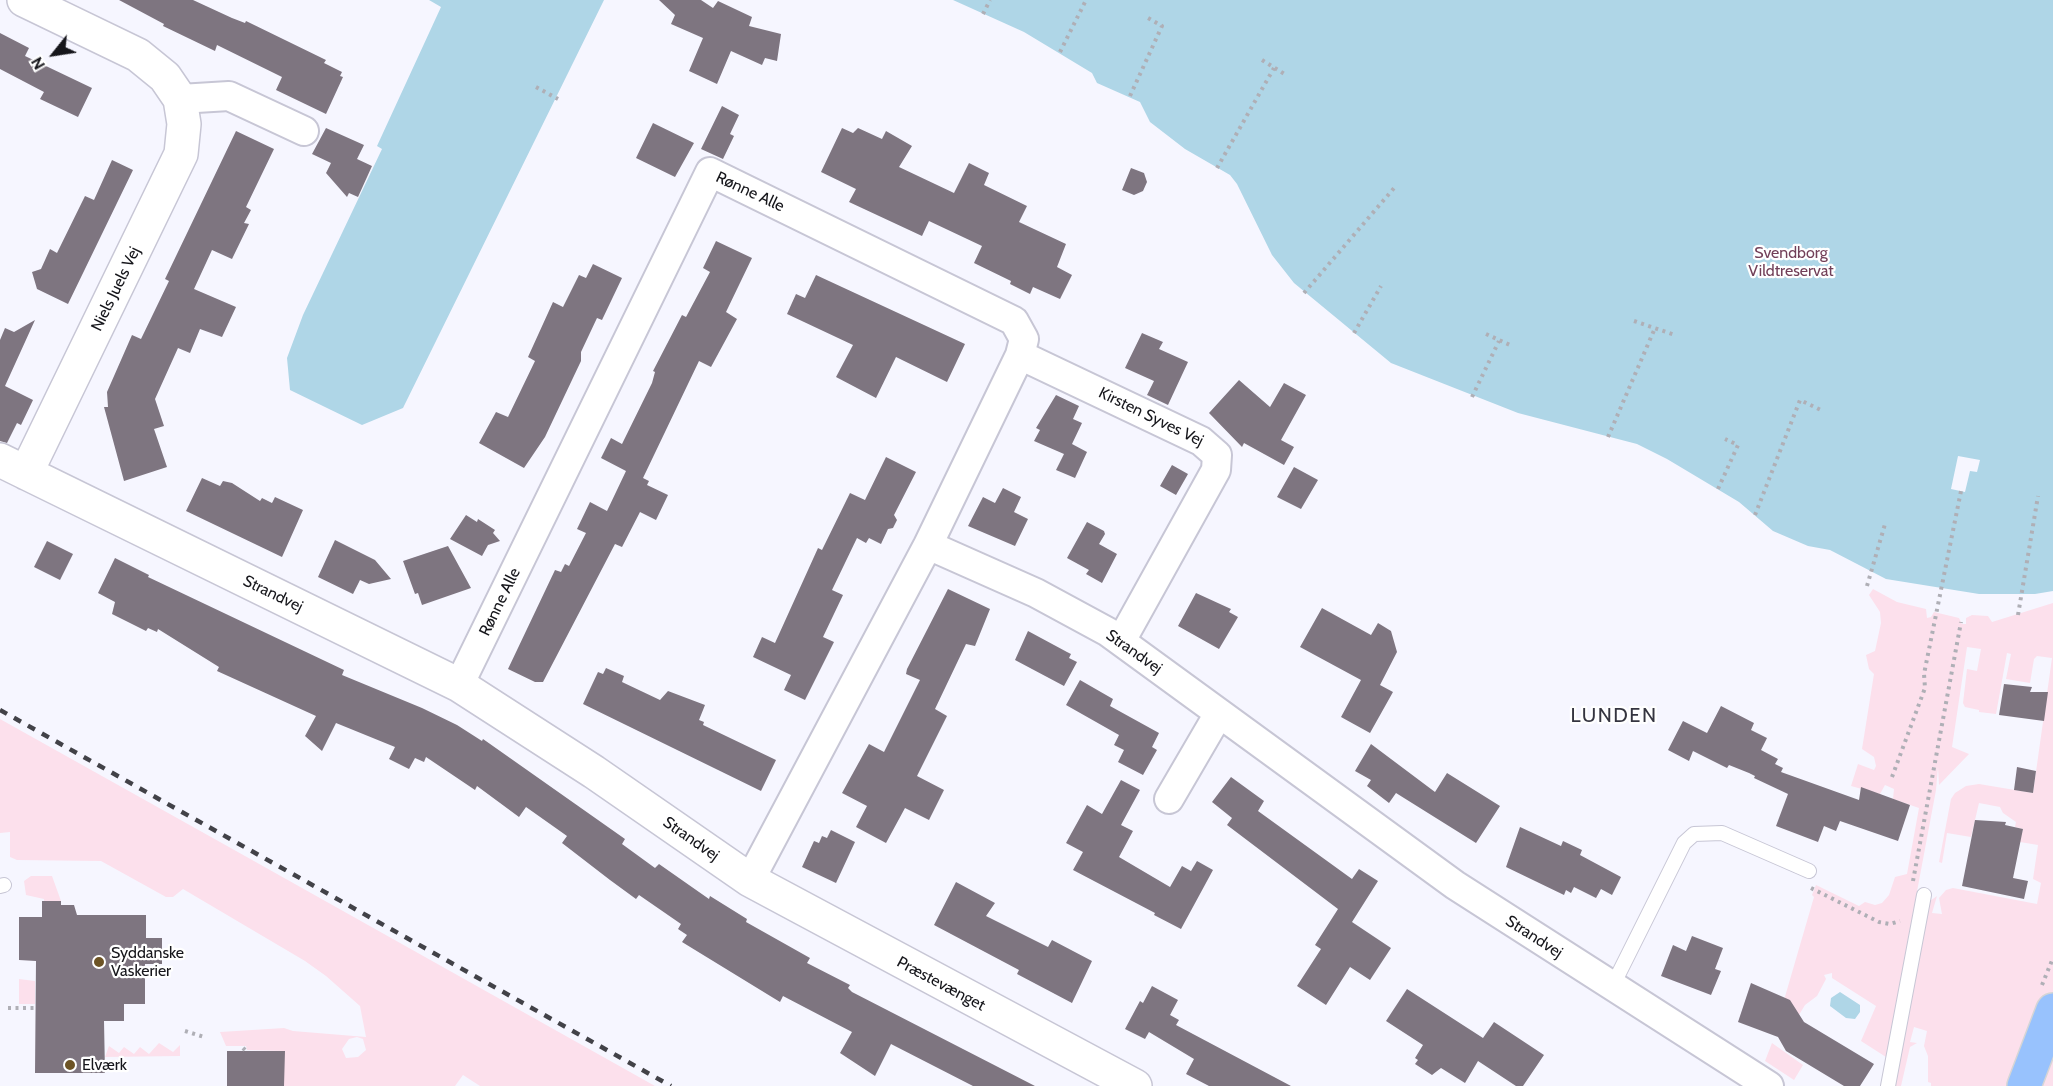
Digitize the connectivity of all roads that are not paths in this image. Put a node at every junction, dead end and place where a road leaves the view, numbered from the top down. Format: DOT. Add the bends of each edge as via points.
graph roads {
  1 [pos="24,0"];
  2 [pos="180,99"];
  3 [pos="304,131"];
  4 [pos="1020,355"];
  5 [pos="13,467"];
  6 [pos="928,544"];
  7 [pos="1121,641"];
  8 [pos="459,685"];
  9 [pos="1218,715"];
  10 [pos="1169,799"];
  11 [pos="1809,871"];
  12 [pos="750,880"];
  13 [pos="1917,891"];
  14 [pos="1612,987"];
  15 [pos="2053,1011"];
  16 [pos="1135,1086"];
  17 [pos="1769,1086"];
  18 [pos="1888,1086"];
  19 [pos="2024,1086"];
  1 -- 2 [label="street, Niels Juels Vej" via="138,55 165,77"];
  2 -- 3 [label="street" via="229,96"];
  2 -- 5 [label="street, Niels Juels Vej" via="184,124 182,154"];
  4 -- 6 [label="street"];
  4 -- 7 [label="street, Kirsten Syves Vej" via="1201,441 1216,455 1216,470"];
  4 -- 8 [label="street, Rønne Alle" via="1024,339 1014,321 710,172"];
  5 -- 8 [label="street, Strandvej"];
  6 -- 7 [label="street, Strandvej" via="1036,594"];
  6 -- 12 [label="street"];
  7 -- 9 [label="street, Strandvej"];
  8 -- 12 [label="street, Strandvej"];
  9 -- 10 [label="street"];
  9 -- 14 [label="street, Strandvej" via="1455,885"];
  11 -- 14 [label="lane" via="1722,833 1694,834 1684,843"];
  12 -- 16 [label="street, Præstevænget"];
  13 -- 18 [label="lane"];
  14 -- 17 [label="street, Strandvej"];
  15 -- 19 [label="main road"];
}
